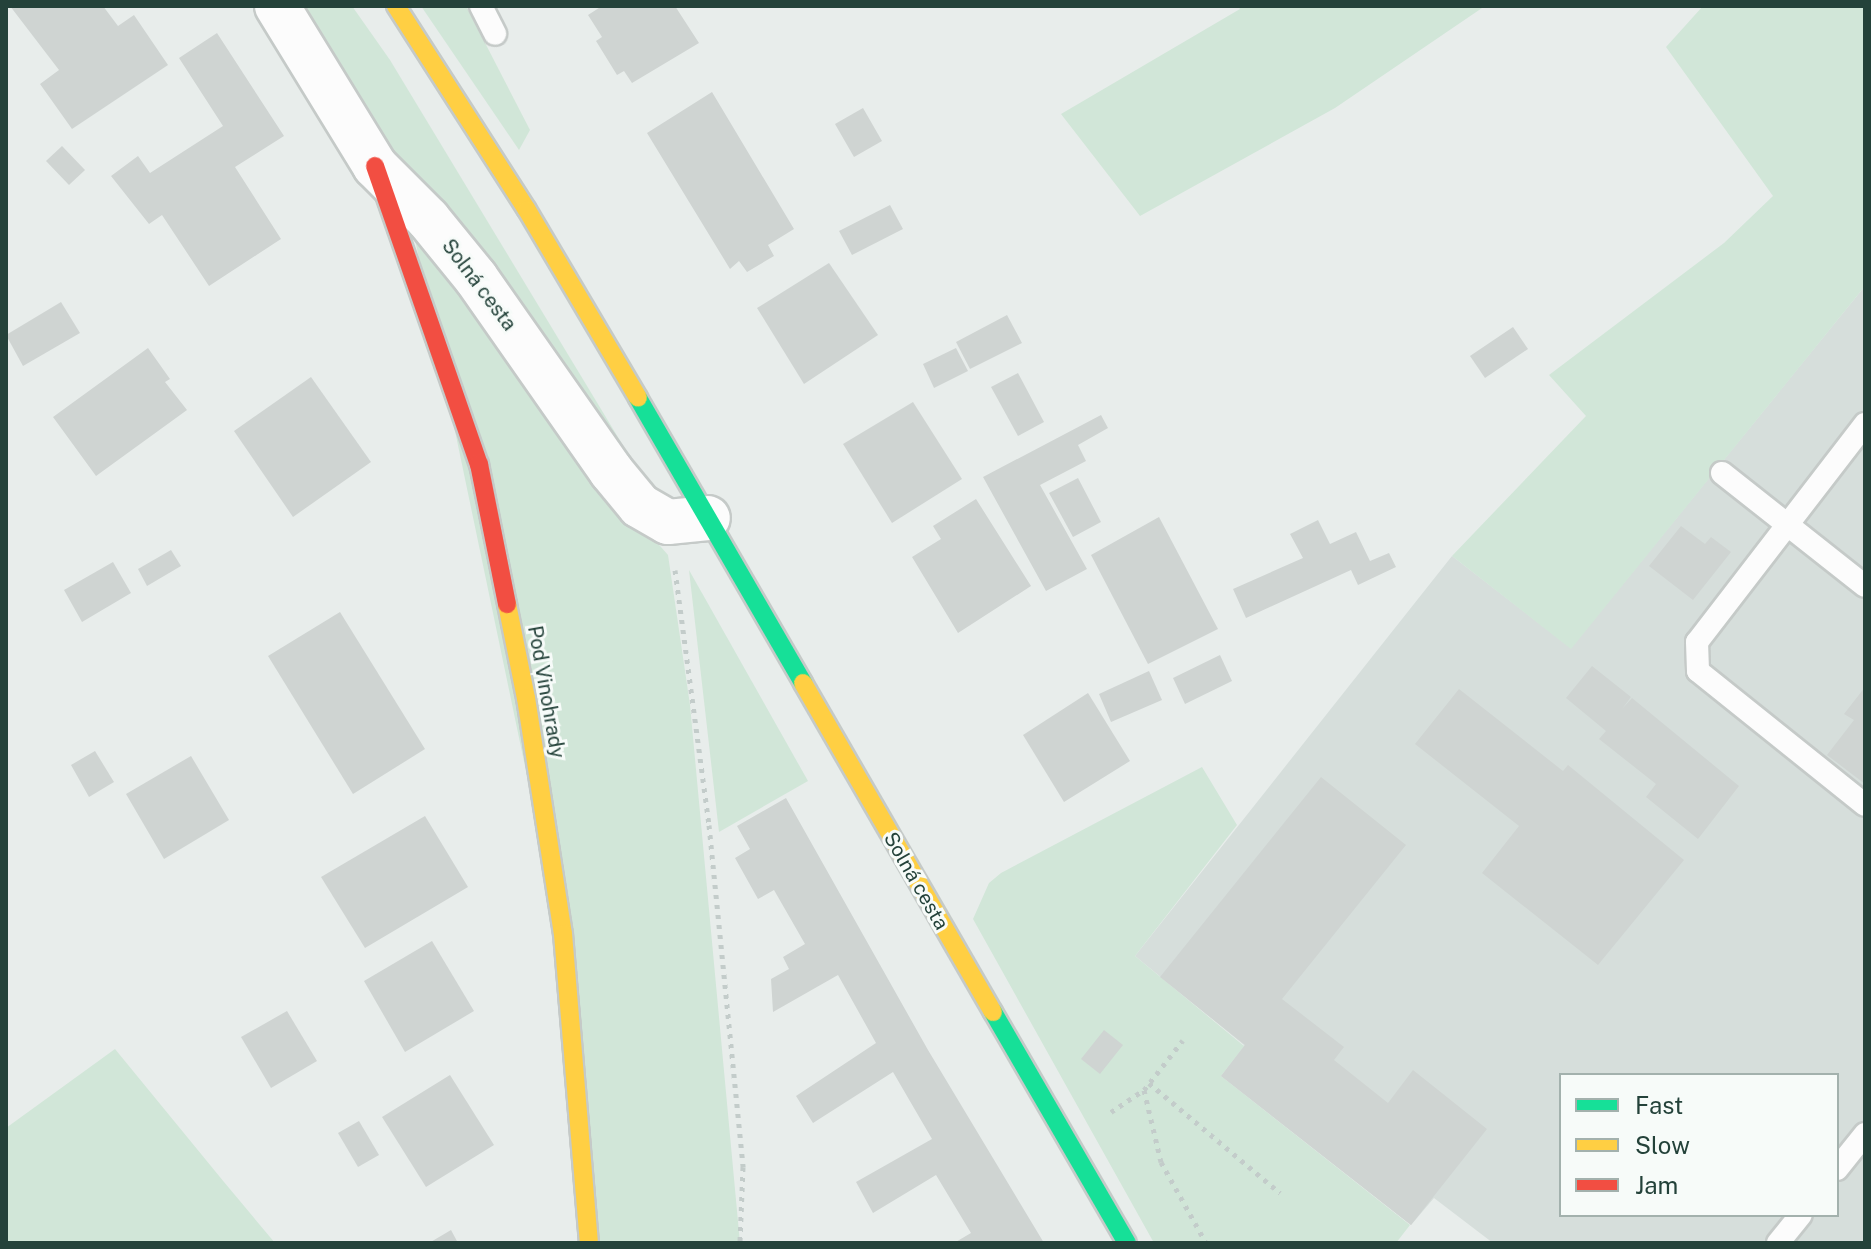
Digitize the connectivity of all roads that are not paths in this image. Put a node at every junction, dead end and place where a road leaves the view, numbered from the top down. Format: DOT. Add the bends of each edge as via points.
graph roads {
  1 [pos="277,6"];
  2 [pos="396,6"];
  3 [pos="481,6"];
  4 [pos="495,34"];
  5 [pos="375,166"];
  6 [pos="1865,424"];
  7 [pos="1722,473"];
  8 [pos="688,520"];
  9 [pos="1787,525"];
  10 [pos="1865,586"];
  11 [pos="1865,805"];
  12 [pos="1865,1134"];
  13 [pos="1839,1166"];
  14 [pos="1799,1217"];
  15 [pos="589,1243"];
  16 [pos="1127,1243"];
  17 [pos="1778,1243"];
  1 -- 5 [label="street, Solná cesta"];
  2 -- 8 [label="street, Solná cesta" via="527,210"];
  3 -- 4 [label="lane"];
  5 -- 8 [label="street, Solná cesta" via="476,278 630,495 640,506"];
  5 -- 15 [label="street, Pod Vinohrady" via="479,464 526,698 563,934"];
  6 -- 9 [label="lane"];
  7 -- 9 [label="lane"];
  8 -- 16 [label="street, Solná cesta"];
  9 -- 10 [label="lane"];
  9 -- 11 [label="lane" via="1697,642 1698,671"];
  12 -- 13 [label="lane"];
  14 -- 17 [label="lane"];
}
